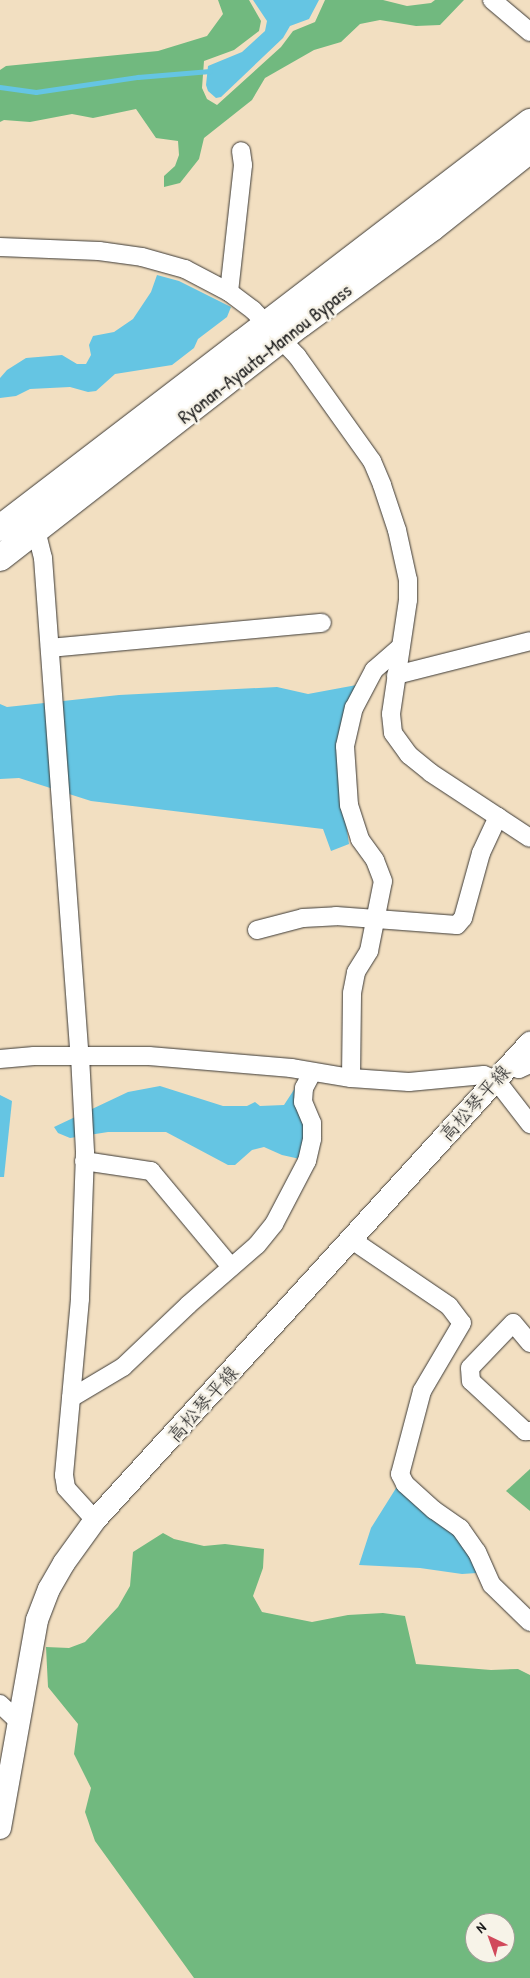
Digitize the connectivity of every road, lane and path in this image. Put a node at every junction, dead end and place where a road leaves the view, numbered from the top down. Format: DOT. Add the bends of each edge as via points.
graph roads {
  1 [pos="492,0"];
  2 [pos="530,32"];
  3 [pos="530,122"];
  4 [pos="530,150"];
  5 [pos="242,152"];
  6 [pos="0,247"];
  7 [pos="229,292"];
  8 [pos="274,331"];
  9 [pos="29,520"];
  10 [pos="0,528"];
  11 [pos="0,558"];
  12 [pos="322,623"];
  13 [pos="530,641"];
  14 [pos="400,647"];
  15 [pos="50,648"];
  16 [pos="396,675"];
  17 [pos="498,818"];
  18 [pos="530,838"];
  19 [pos="376,920"];
  20 [pos="257,930"];
  21 [pos="530,1042"];
  22 [pos="80,1056"];
  23 [pos="0,1060"];
  24 [pos="511,1070"];
  25 [pos="312,1073"];
  26 [pos="351,1078"];
  27 [pos="530,1124"];
  28 [pos="85,1157"];
  29 [pos="352,1240"];
  30 [pos="231,1267"];
  31 [pos="530,1343"];
  32 [pos="71,1398"];
  33 [pos="530,1431"];
  34 [pos="95,1520"];
  35 [pos="530,1622"];
  36 [pos="0,1704"];
  37 [pos="18,1721"];
  38 [pos="0,1828"];
  1 -- 2 [label="street"];
  3 -- 8 [label="highway, Ryonan-Ayauta-Mannou Bypass"];
  4 -- 8 [label="highway, Ryonan-Ayauta-Mannou Bypass" via="432,228"];
  5 -- 7 [label="street" via="244,165"];
  6 -- 7 [label="street" via="37,247 142,257 185,269"];
  7 -- 8 [label="street"];
  8 -- 9 [label="highway, Ryonan-Ayauta-Mannou Bypass"];
  8 -- 14 [label="street" via="308,371 377,472 397,530 408,580"];
  9 -- 10 [label="highway, Ryonan-Ayauta-Mannou Bypass"];
  9 -- 11 [label="highway, Ryonan-Ayauta-Mannou Bypass"];
  9 -- 15 [label="street" via="43,558"];
  12 -- 15 [label="street"];
  13 -- 16 [label="street"];
  14 -- 16 [label="street"];
  14 -- 19 [label="street" via="374,670 354,708 345,746 349,805 360,839 375,860 382,880"];
  15 -- 22 [label="street"];
  16 -- 17 [label="street" via="391,723 400,744 431,774"];
  17 -- 18 [label="street"];
  17 -- 19 [label="street" via="481,853 463,918 457,925"];
  19 -- 20 [label="street" via="336,916 304,918"];
  19 -- 26 [label="street" via="369,950 356,972 352,993"];
  21 -- 24 [label="main road, 高松琴平線"];
  22 -- 23 [label="street"];
  22 -- 25 [label="street" via="149,1056 292,1068"];
  22 -- 28 [label="street"];
  24 -- 26 [label="street" via="409,1082"];
  24 -- 27 [label="street"];
  24 -- 29 [label="main road, 高松琴平線"];
  25 -- 26 [label="street"];
  25 -- 30 [label="street" via="304,1088 303,1102 312,1123 307,1161 274,1224 257,1245"];
  28 -- 30 [label="street" via="151,1171"];
  28 -- 32 [label="street" via="80,1300"];
  29 -- 34 [label="main road, 高松琴平線"];
  29 -- 35 [label="street" via="449,1306 462,1323 422,1391 400,1474 405,1484 460,1528 477,1552 492,1585"];
  30 -- 32 [label="street" via="123,1367"];
  31 -- 33 [label="street" via="513,1323 470,1368 471,1381 525,1431"];
  32 -- 34 [label="street" via="64,1475 66,1488"];
  34 -- 37 [label="main road, 高松琴平線" via="64,1563 37,1620"];
  36 -- 37 [label="street"];
  37 -- 38 [label="main road, 高松琴平線"];
}
